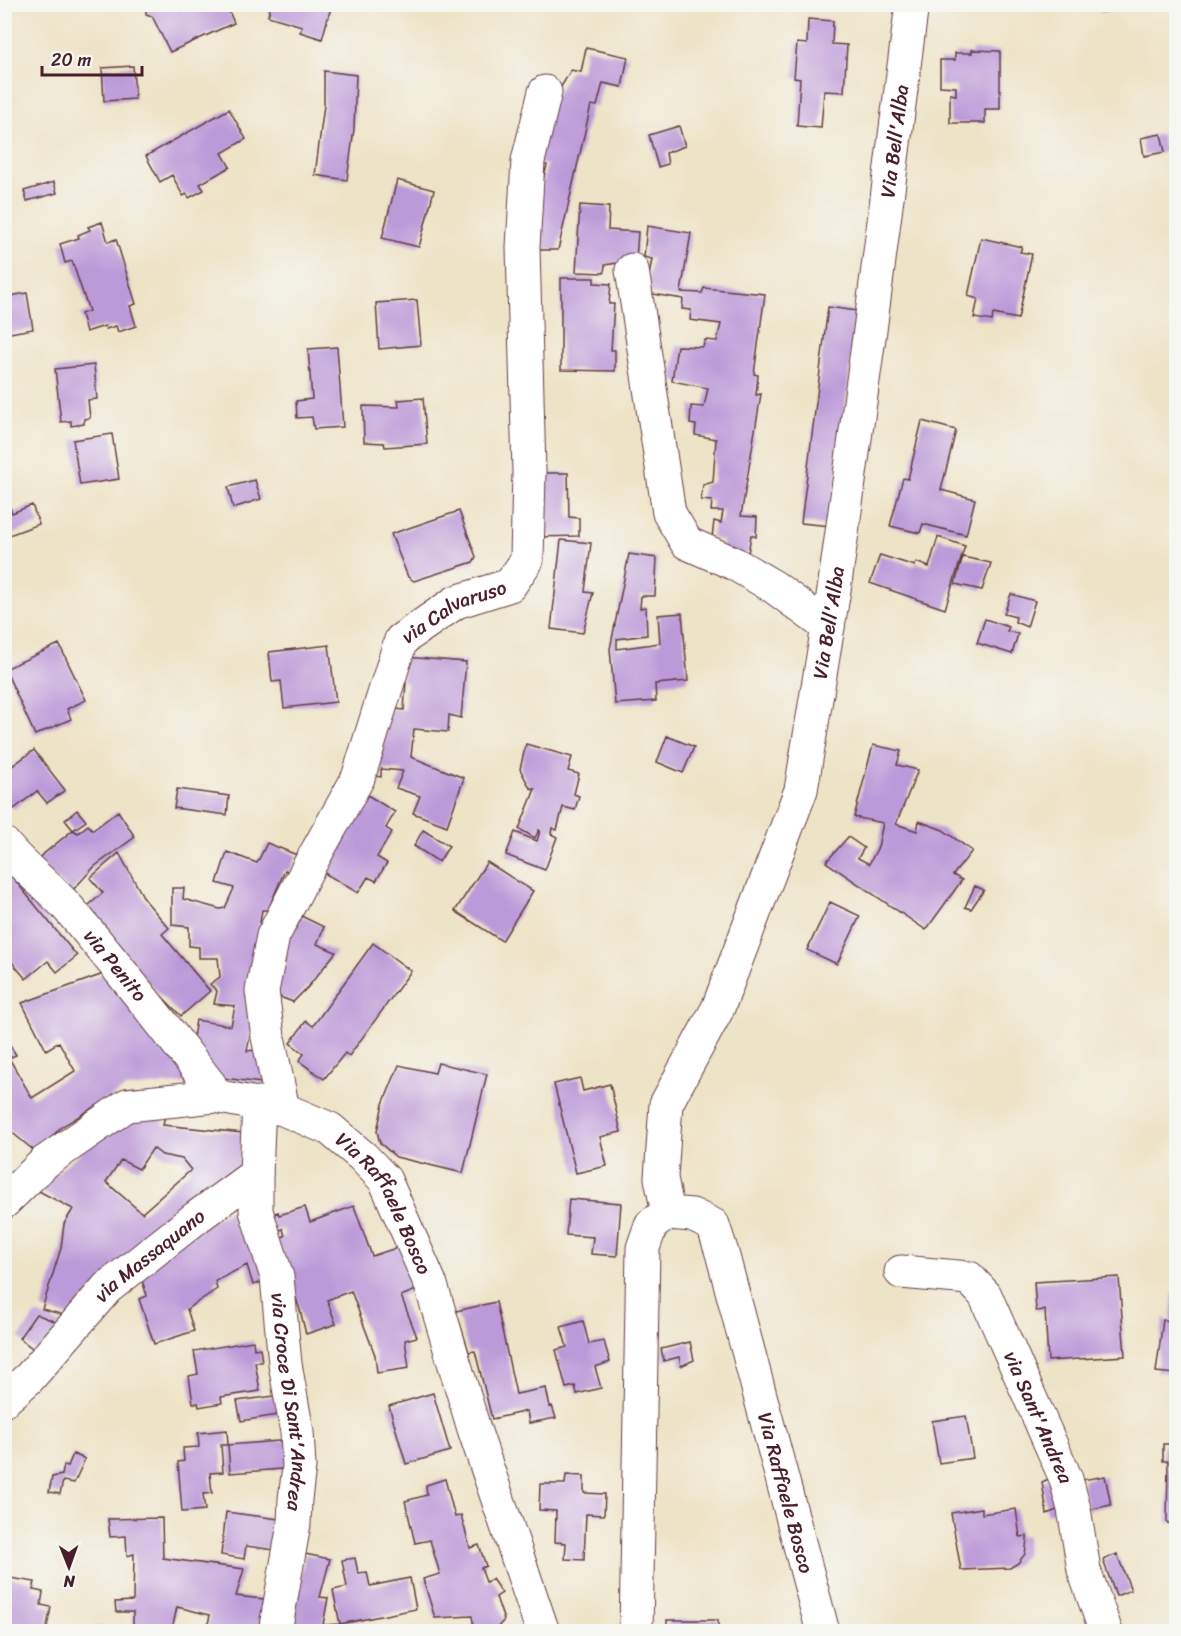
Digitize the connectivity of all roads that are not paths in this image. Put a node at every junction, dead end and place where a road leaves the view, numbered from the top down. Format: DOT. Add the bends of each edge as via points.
graph roads {
  1 [pos="912,4"];
  2 [pos="545,92"];
  3 [pos="632,270"];
  4 [pos="828,627"];
  5 [pos="4,844"];
  6 [pos="215,1096"];
  7 [pos="271,1106"];
  8 [pos="256,1174"];
  9 [pos="4,1202"];
  10 [pos="668,1212"];
  11 [pos="901,1272"];
  12 [pos="4,1400"];
  13 [pos="536,1622"];
  14 [pos="275,1632"];
  15 [pos="636,1632"];
  16 [pos="823,1632"];
  17 [pos="1106,1632"];
  1 -- 4 [label="street, Via Bell'Alba"];
  2 -- 7 [label="street, via Calvaruso" via="528,161 523,247 529,471 527,560 510,585 456,603 401,640 358,778 273,936 262,991"];
  3 -- 4 [label="street" via="669,513 687,543 774,587"];
  4 -- 10 [label="street, Via Bell'Alba" via="801,790 718,1008 666,1104 671,1178"];
  5 -- 6 [label="street, via Penito" via="105,950"];
  6 -- 7 [label="street, Via Raffaele Bosco"];
  6 -- 9 [label="street, Via Raffaele Bosco" via="127,1105 45,1162"];
  7 -- 8 [label="street"];
  7 -- 13 [label="street, Via Raffaele Bosco" via="330,1129 385,1180 431,1285"];
  8 -- 12 [label="street, via Massaquano" via="107,1288 30,1378"];
  8 -- 14 [label="street, via Croce Di Sant'Andrea" via="256,1211 278,1277 299,1467 292,1536"];
  10 -- 15 [label="street" via="651,1225 643,1248"];
  10 -- 16 [label="street, Via Raffaele Bosco" via="692,1215 713,1225"];
  11 -- 17 [label="street, via Sant'Andrea" via="969,1278 986,1295 1066,1479 1084,1570"];
}
